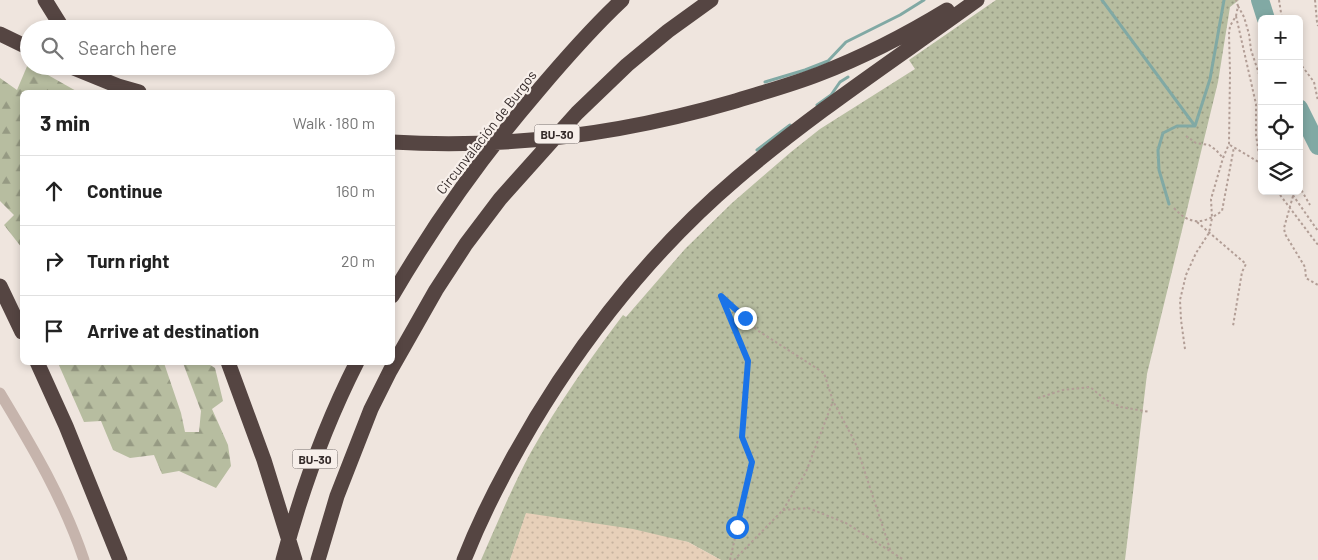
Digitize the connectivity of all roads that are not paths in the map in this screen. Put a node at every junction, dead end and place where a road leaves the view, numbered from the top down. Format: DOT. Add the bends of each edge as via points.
graph roads {
  1 [pos="45,0"];
  2 [pos="622,0"];
  3 [pos="711,0"];
  4 [pos="964,0"];
  5 [pos="977,0"];
  6 [pos="57,20"];
  7 [pos="0,34"];
  8 [pos="20,44"];
  9 [pos="90,75"];
  10 [pos="91,75"];
  11 [pos="99,90"];
  12 [pos="132,90"];
  13 [pos="395,142"];
  14 [pos="0,286"];
  15 [pos="395,291"];
  16 [pos="20,328"];
  17 [pos="395,362"];
  18 [pos="38,365"];
  19 [pos="229,365"];
  20 [pos="356,365"];
  21 [pos="393,365"];
  22 [pos="0,392"];
  23 [pos="84,560"];
  24 [pos="120,560"];
  25 [pos="283,560"];
  26 [pos="295,560"];
  27 [pos="318,560"];
  28 [pos="464,560"];
  1 -- 6 [label="highway"];
  2 -- 15 [label="highway, Circunvalación de Burgos / BU-30" via="544,82 513,120 429,236"];
  3 -- 17 [label="highway, BU-30" via="618,73 577,113 500,199 436,290"];
  4 -- 13 [label="highway" via="876,49 818,74 699,112 591,134 540,140 461,144"];
  5 -- 28 [label="highway" via="774,148 737,178 672,240 614,306 525,434"];
  7 -- 8 [label="highway"];
  9 -- 11 [label="highway"];
  10 -- 12 [label="highway"];
  14 -- 16 [label="highway"];
  18 -- 24 [label="highway"];
  19 -- 26 [label="highway" via="264,460"];
  20 -- 25 [label="highway, BU-30" via="322,441 296,512"];
  21 -- 27 [label="highway, BU-30" via="371,409 337,496"];
  22 -- 23 [label="street" via="51,482"];
}
